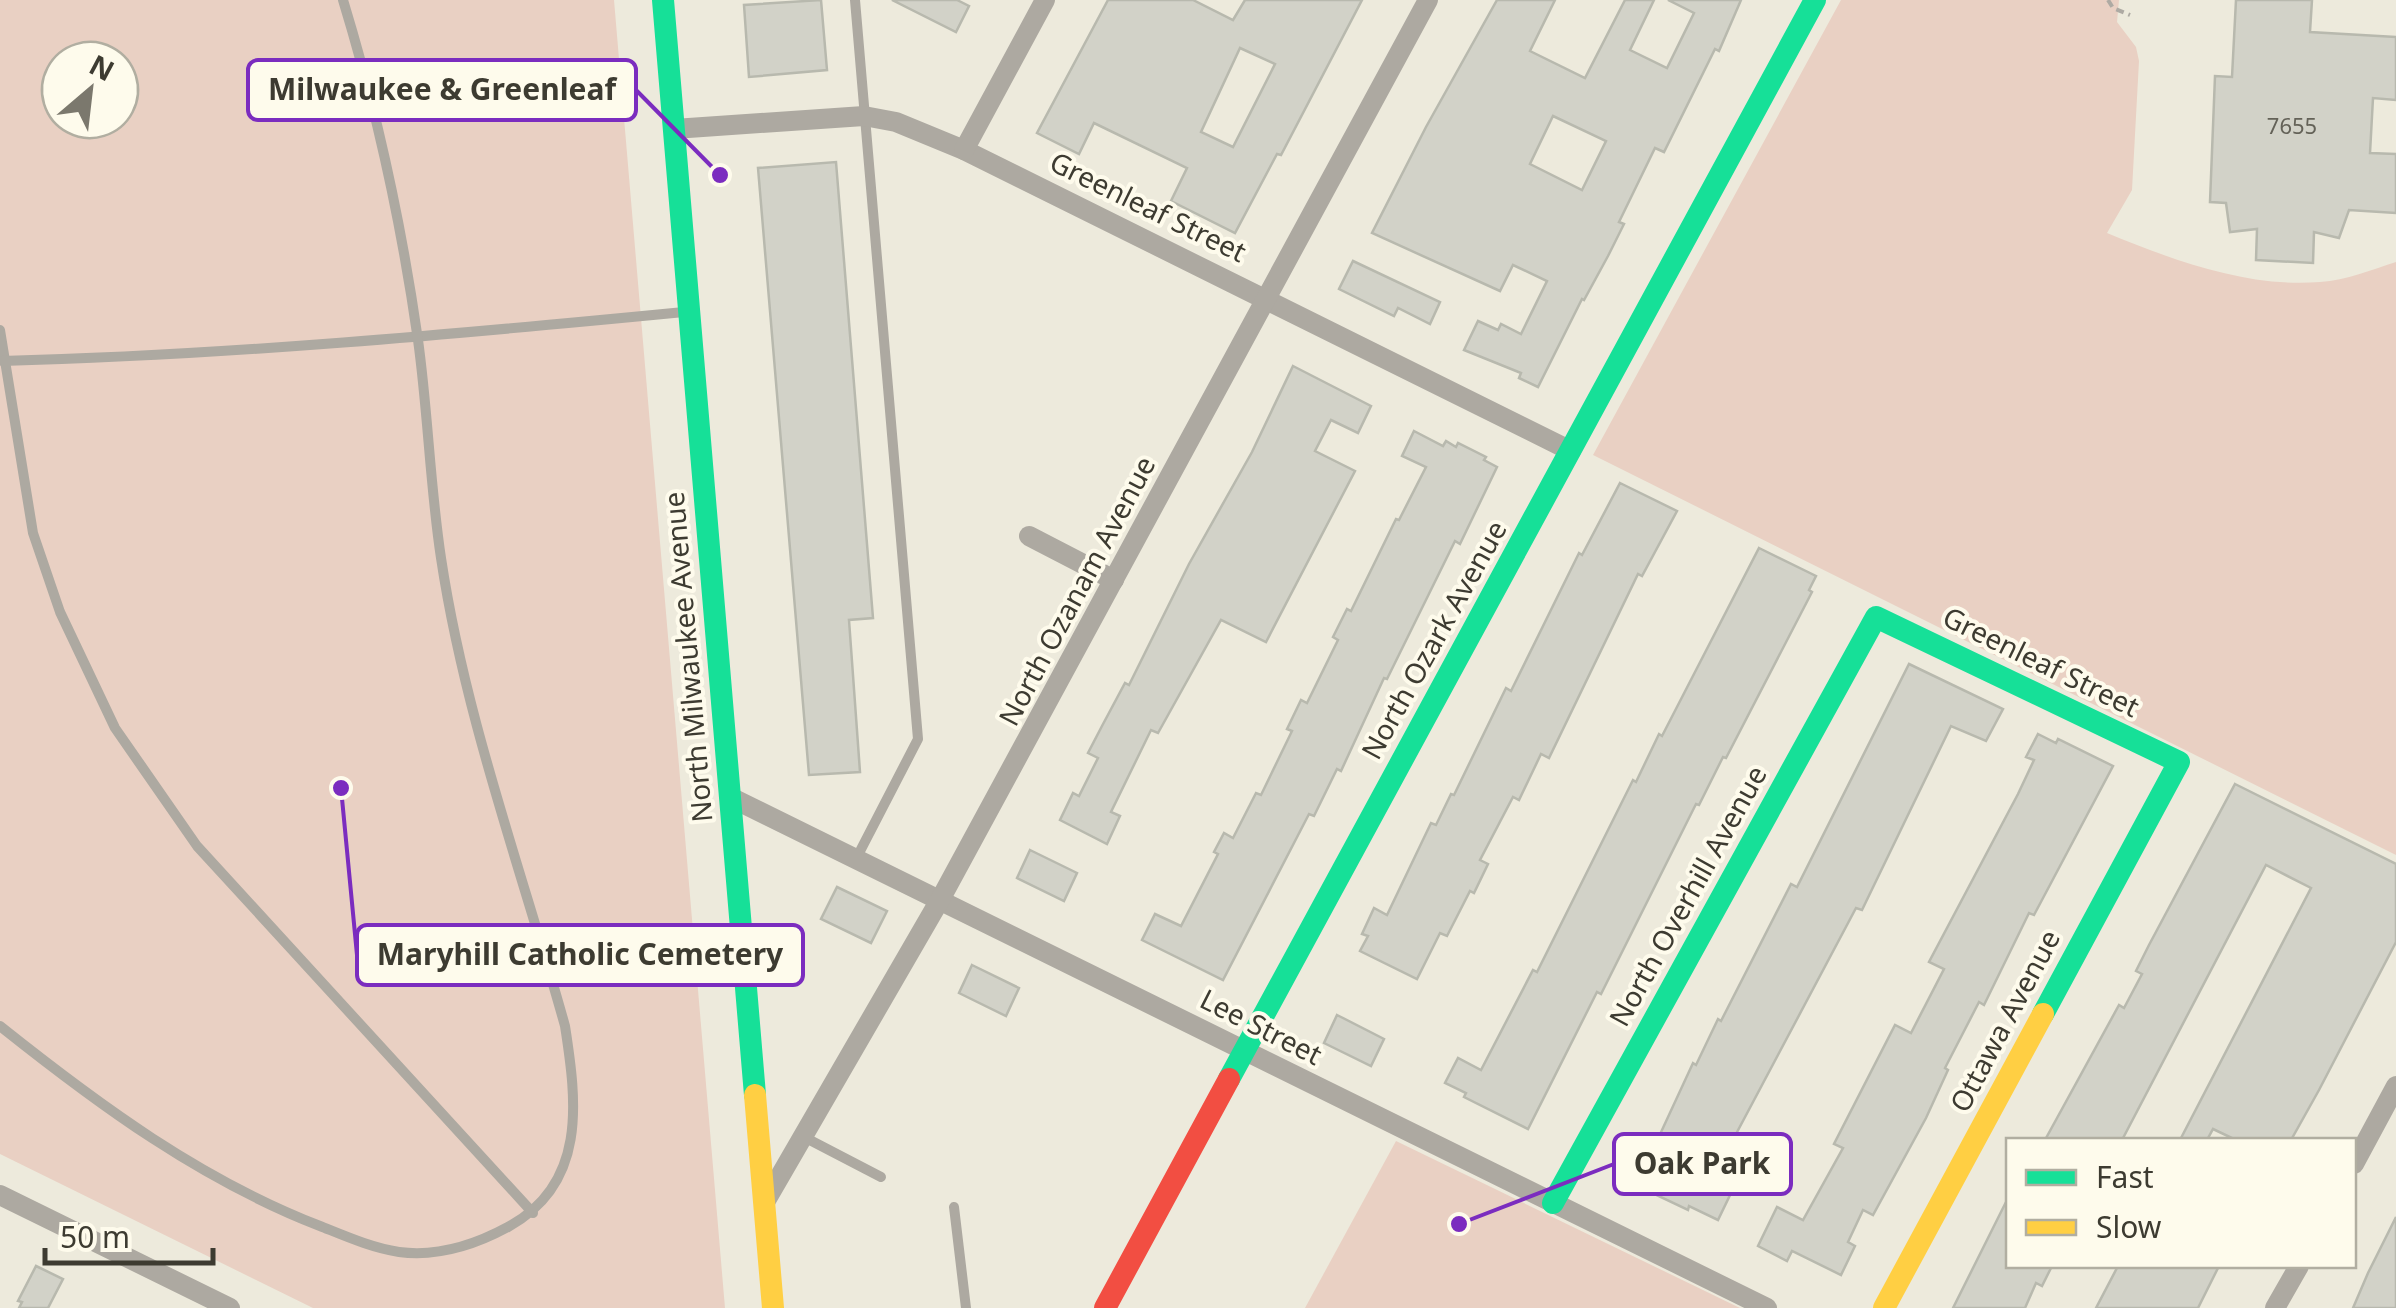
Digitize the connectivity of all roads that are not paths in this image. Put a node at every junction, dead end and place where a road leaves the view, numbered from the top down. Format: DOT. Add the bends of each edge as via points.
graph roads {
  1 [pos="343,0"];
  2 [pos="664,0"];
  3 [pos="854,0"];
  4 [pos="1045,0"];
  5 [pos="1428,0"];
  6 [pos="1816,0"];
  7 [pos="864,116"];
  8 [pos="674,129"];
  9 [pos="964,150"];
  10 [pos="1266,299"];
  11 [pos="690,312"];
  12 [pos="0,330"];
  13 [pos="418,338"];
  14 [pos="3,361"];
  15 [pos="1570,451"];
  16 [pos="1029,536"];
  17 [pos="1114,580"];
  18 [pos="1876,617"];
  19 [pos="2180,762"];
  20 [pos="730,797"];
  21 [pos="857,856"];
  22 [pos="942,898"];
  23 [pos="0,1026"];
  24 [pos="1245,1050"];
  25 [pos="2396,1086"];
  26 [pos="803,1136"];
  27 [pos="2356,1160"];
  28 [pos="880,1177"];
  29 [pos="1,1198"];
  30 [pos="764,1202"];
  31 [pos="1552,1203"];
  32 [pos="954,1207"];
  33 [pos="533,1213"];
  34 [pos="2297,1268"];
  35 [pos="230,1308"];
  36 [pos="773,1308"];
  37 [pos="966,1308"];
  38 [pos="1105,1308"];
  39 [pos="1767,1308"];
  40 [pos="1884,1308"];
  41 [pos="2276,1308"];
  1 -- 13 [label="lane" via="371,91"];
  2 -- 8 [label="street, North Milwaukee Avenue"];
  3 -- 7 [label="lane"];
  4 -- 9 [label="street"];
  5 -- 10 [label="street, North Ozanam Avenue"];
  6 -- 15 [label="street, North Ozark Avenue"];
  7 -- 8 [label="street, Greenleaf Street"];
  7 -- 9 [label="street, Greenleaf Street"];
  7 -- 21 [label="lane" via="918,739"];
  8 -- 11 [label="street, North Milwaukee Avenue"];
  9 -- 10 [label="street, Greenleaf Street"];
  10 -- 15 [label="street, Greenleaf Street"];
  10 -- 17 [label="street, North Ozanam Avenue"];
  11 -- 13 [label="lane"];
  11 -- 20 [label="street, North Milwaukee Avenue"];
  12 -- 14 [label="lane"];
  13 -- 14 [label="lane"];
  13 -- 33 [label="lane" via="441,558 459,649 478,737 565,1026 572,1073 567,1159"];
  14 -- 33 [label="lane" via="33,532 60,612 115,728 197,846"];
  15 -- 24 [label="street, North Ozark Avenue"];
  16 -- 17 [label="street"];
  17 -- 22 [label="street, North Ozanam Avenue"];
  18 -- 19 [label="street, Greenleaf Street"];
  18 -- 31 [label="street, North Overhill Avenue"];
  19 -- 40 [label="street, Ottawa Avenue"];
  20 -- 21 [label="street, Lee Street"];
  20 -- 30 [label="street, North Milwaukee Avenue"];
  21 -- 22 [label="street, Lee Street"];
  22 -- 24 [label="street, Lee Street"];
  22 -- 26 [label="street, North Ozanam Avenue"];
  23 -- 33 [label="lane" via="144,1135 234,1188 360,1242 400,1252 472,1246"];
  24 -- 31 [label="street, Lee Street"];
  24 -- 38 [label="street, North Ozark Avenue"];
  25 -- 27 [label="street"];
  26 -- 28 [label="lane"];
  26 -- 30 [label="street, North Ozanam Avenue"];
  29 -- 35 [label="street"];
  30 -- 36 [label="street, North Milwaukee Avenue"];
  31 -- 39 [label="street, Lee Street"];
  32 -- 37 [label="lane"];
  34 -- 41 [label="street"];
}
